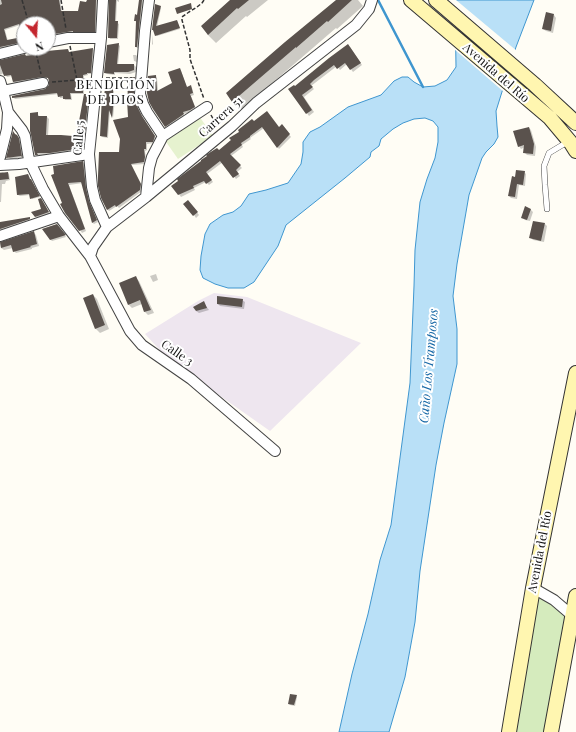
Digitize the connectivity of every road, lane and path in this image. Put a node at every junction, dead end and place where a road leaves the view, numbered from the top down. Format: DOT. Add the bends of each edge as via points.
graph roads {
  1 [pos="22,0"];
  2 [pos="61,0"];
  3 [pos="103,0"];
  4 [pos="149,0"];
  5 [pos="204,0"];
  6 [pos="372,0"];
  7 [pos="411,0"];
  8 [pos="439,3"];
  9 [pos="27,16"];
  10 [pos="68,38"];
  11 [pos="101,38"];
  12 [pos="56,40"];
  13 [pos="16,50"];
  14 [pos="0,54"];
  15 [pos="38,56"];
  16 [pos="76,80"];
  17 [pos="43,83"];
  18 [pos="2,86"];
  19 [pos="206,108"];
  20 [pos="8,112"];
  21 [pos="576,122"];
  22 [pos="221,135"];
  23 [pos="163,136"];
  24 [pos="574,145"];
  25 [pos="89,154"];
  26 [pos="0,157"];
  27 [pos="30,162"];
  28 [pos="0,165"];
  29 [pos="146,197"];
  30 [pos="547,209"];
  31 [pos="59,216"];
  32 [pos="107,227"];
  33 [pos="0,236"];
  34 [pos="90,256"];
  35 [pos="576,373"];
  36 [pos="275,451"];
  37 [pos="533,588"];
  38 [pos="576,596"];
  39 [pos="574,617"];
  40 [pos="509,732"];
  41 [pos="551,732"];
  1 -- 9 [label="path"];
  2 -- 10 [label="path"];
  3 -- 11 [label="street, Calle 5"];
  4 -- 23 [label="street" via="140,94 147,112"];
  5 -- 19 [label="path" via="182,17 182,20 190,59"];
  6 -- 22 [label="street, Carrera 51" via="369,9 356,24 256,103"];
  7 -- 24 [label="main road, Avenida del Río" via="550,118"];
  8 -- 21 [label="main road, Avenida del Río"];
  10 -- 11 [label="street"];
  10 -- 12 [label="street"];
  10 -- 16 [label="path"];
  11 -- 25 [label="street, Calle 5"];
  13 -- 14 [label="street"];
  15 -- 17 [label="path"];
  17 -- 18 [label="street"];
  18 -- 20 [label="street"];
  19 -- 22 [label="path"];
  19 -- 23 [label="street"];
  20 -- 26 [label="street" via="7,130"];
  20 -- 27 [label="street, Calle 3" via="25,136"];
  22 -- 29 [label="street, Carrera 51"];
  23 -- 29 [label="street" via="148,168"];
  24 -- 30 [label="lane" via="564,144 549,153 544,166"];
  25 -- 27 [label="street"];
  25 -- 32 [label="street, Calle 5" via="95,200"];
  27 -- 28 [label="street"];
  27 -- 31 [label="street, Calle 3"];
  29 -- 32 [label="street, Carrera 51"];
  31 -- 33 [label="street"];
  31 -- 34 [label="street, Calle 3"];
  32 -- 34 [label="street, Carrera 51"];
  34 -- 36 [label="street, Calle 3" via="130,331 142,345 192,379"];
  35 -- 37 [label="main road, Avenida del Río"];
  37 -- 39 [label="street" via="554,600"];
  37 -- 40 [label="main road, Avenida del Río"];
  38 -- 39 [label="main road"];
  39 -- 41 [label="main road"];
}
